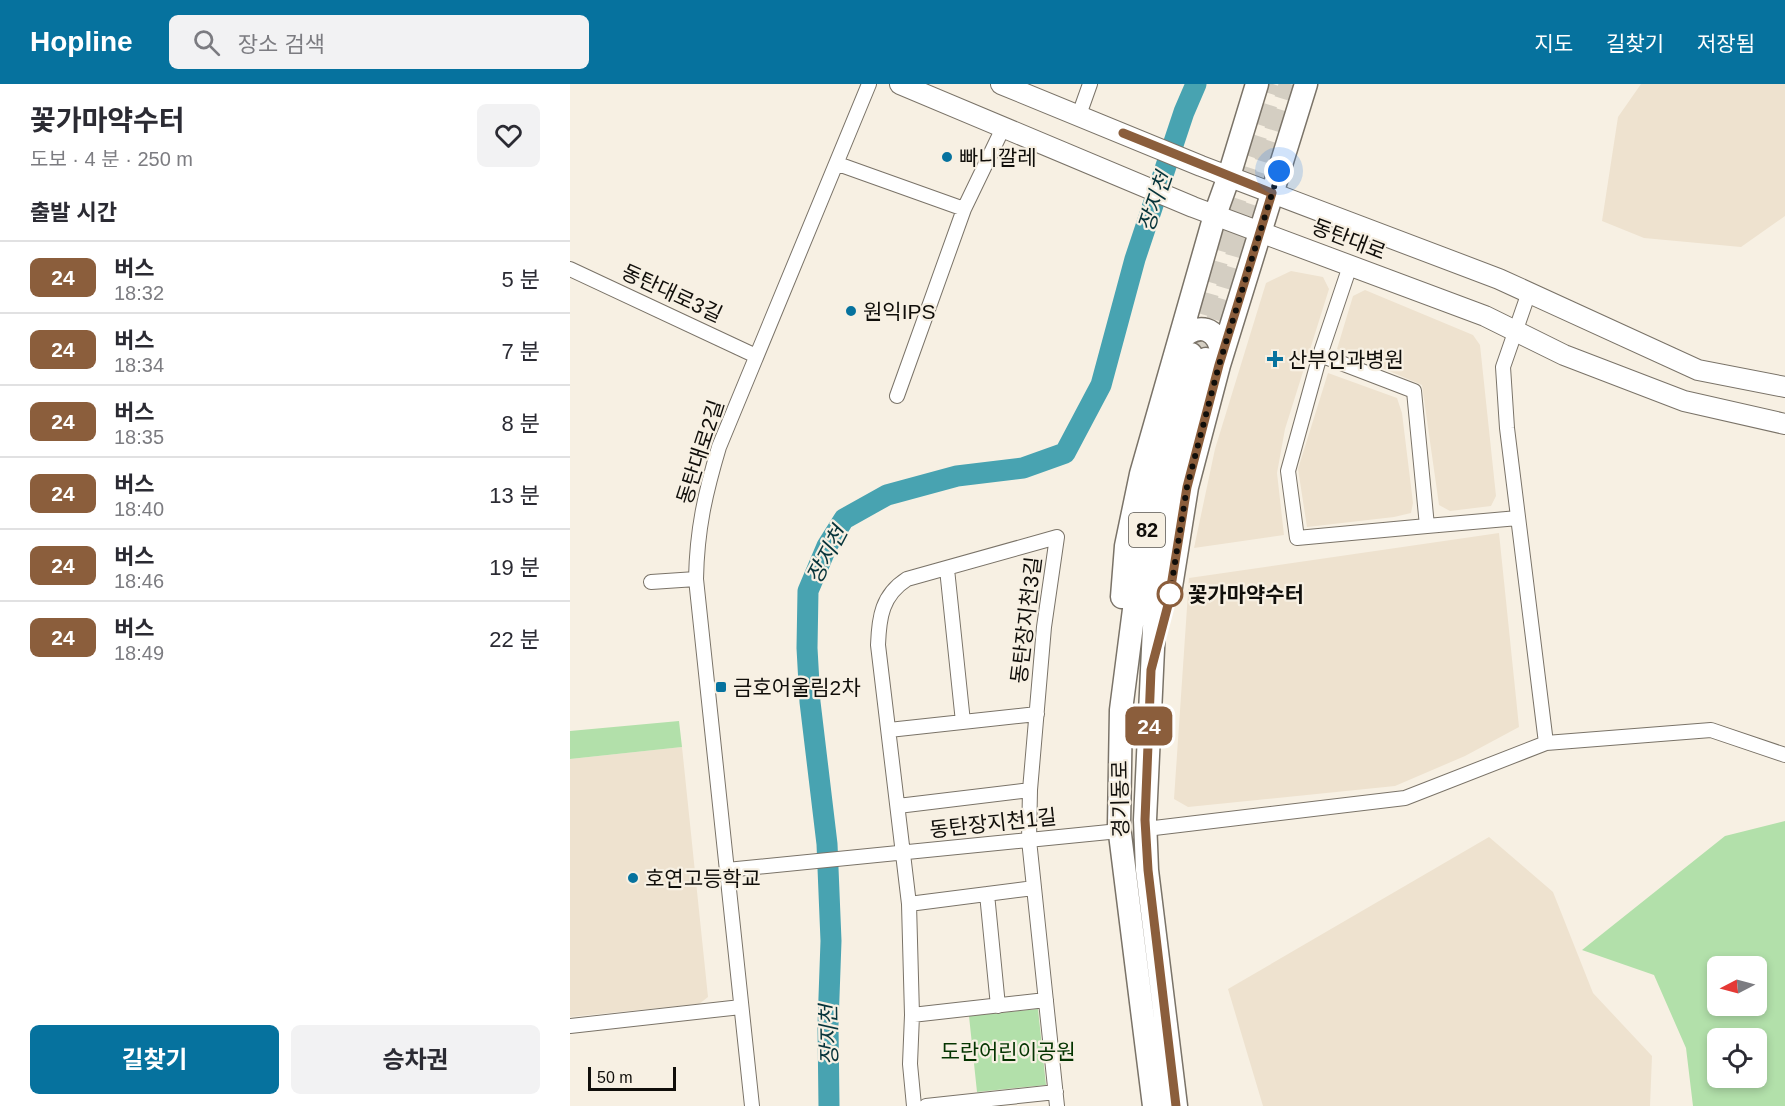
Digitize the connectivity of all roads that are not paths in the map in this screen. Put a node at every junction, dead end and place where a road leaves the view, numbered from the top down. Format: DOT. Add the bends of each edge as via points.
graph roads {
  1 [pos="869,84"];
  2 [pos="900,84"];
  3 [pos="1001,84"];
  4 [pos="1090,84"];
  5 [pos="1257,84"];
  6 [pos="1306,84"];
  7 [pos="1079,115"];
  8 [pos="1003,128"];
  9 [pos="838,164"];
  10 [pos="1229,176"];
  11 [pos="1272,193"];
  12 [pos="964,209"];
  13 [pos="1215,215"];
  14 [pos="1260,232"];
  15 [pos="1350,266"];
  16 [pos="570,268"];
  17 [pos="1529,292"];
  18 [pos="1515,332"];
  19 [pos="1200,352"];
  20 [pos="1320,355"];
  21 [pos="756,356"];
  22 [pos="1785,387"];
  23 [pos="897,396"];
  24 [pos="1785,424"];
  25 [pos="1518,518"];
  26 [pos="1427,526"];
  27 [pos="947,568"];
  28 [pos="696,579"];
  29 [pos="651,582"];
  30 [pos="1037,714"];
  31 [pos="963,722"];
  32 [pos="889,730"];
  33 [pos="1546,743"];
  34 [pos="1785,755"];
  35 [pos="1030,790"];
  36 [pos="898,806"];
  37 [pos="1146,829"];
  38 [pos="1119,831"];
  39 [pos="1029,840"];
  40 [pos="903,852"];
  41 [pos="727,870"];
  42 [pos="1034,888"];
  43 [pos="987,894"];
  44 [pos="909,904"];
  45 [pos="1046,1000"];
  46 [pos="998,1006"];
  47 [pos="741,1007"];
  48 [pos="912,1016"];
  49 [pos="570,1026"];
  50 [pos="1056,1099"];
  51 [pos="1006,1102"];
  52 [pos="752,1106"];
  53 [pos="914,1106"];
  54 [pos="926,1106"];
  55 [pos="1154,1106"];
  56 [pos="1176,1106"];
  1 -- 9 [label="street, 동탄대로2길"];
  2 -- 8 [label="main road, 동탄대로"];
  3 -- 7 [label="main road, 동탄대로"];
  4 -- 7 [label="street"];
  5 -- 10 [label="main road"];
  6 -- 11 [label="main road"];
  7 -- 10 [label="main road, 동탄대로"];
  8 -- 12 [label="street"];
  8 -- 13 [label="main road, 동탄대로"];
  9 -- 12 [label="street"];
  9 -- 21 [label="street, 동탄대로2길"];
  10 -- 11 [label="main road, 동탄대로"];
  10 -- 13 [label="main road"];
  11 -- 14 [label="main road"];
  11 -- 17 [label="main road, 동탄대로"];
  12 -- 23 [label="street"];
  13 -- 14 [label="main road, 동탄대로"];
  13 -- 19 [label="main road"];
  14 -- 15 [label="main road, 동탄대로"];
  14 -- 19 [label="main road"];
  15 -- 18 [label="main road, 동탄대로" via="1485,316"];
  15 -- 20 [label="street"];
  16 -- 21 [label="street, 동탄대로3길"];
  17 -- 18 [label="street"];
  17 -- 22 [label="main road, 동탄대로" via="1698,370"];
  18 -- 24 [label="main road, 동탄대로" via="1564,355 1684,400"];
  18 -- 25 [label="street" via="1503,367"];
  19 -- 37 [label="main road, 경기동로" via="1187,487 1168,605 1151,670"];
  19 -- 38 [label="main road, 경기동로" via="1141,474 1126,546 1122,586"];
  20 -- 26 [label="street" via="1414,391"];
  20 -- 26 [label="street" via="1288,471 1297,538"];
  21 -- 28 [label="street, 동탄대로2길" via="705,493"];
  25 -- 26 [label="street"];
  25 -- 33 [label="street"];
  27 -- 30 [label="street, 동탄장지천3길" via="1057,537"];
  27 -- 31 [label="street"];
  27 -- 32 [label="street, 동탄장지천3길" via="907,579 895,586 885,603 878,624 878,645"];
  28 -- 29 [label="street"];
  28 -- 41 [label="street, 동탄대로2길"];
  30 -- 31 [label="street, 동탄장지천3길"];
  30 -- 35 [label="street, 동탄장지천3길"];
  31 -- 32 [label="street, 동탄장지천3길"];
  32 -- 36 [label="street, 동탄장지천3길"];
  33 -- 34 [label="street" via="1711,730"];
  33 -- 37 [label="street" via="1405,798"];
  35 -- 36 [label="street"];
  35 -- 39 [label="street, 동탄장지천3길"];
  36 -- 40 [label="street, 동탄장지천3길"];
  37 -- 56 [label="main road, 경기동로"];
  38 -- 39 [label="street, 동탄장지천1길"];
  38 -- 55 [label="main road, 경기동로"];
  39 -- 40 [label="street, 동탄장지천1길"];
  39 -- 42 [label="street, 동탄장지천3길"];
  40 -- 41 [label="street, 동탄장지천1길"];
  40 -- 44 [label="street, 동탄장지천3길"];
  41 -- 47 [label="street, 동탄대로2길"];
  42 -- 43 [label="street"];
  42 -- 45 [label="street, 동탄장지천3길"];
  43 -- 44 [label="street"];
  43 -- 46 [label="street"];
  44 -- 48 [label="street, 동탄장지천3길"];
  45 -- 46 [label="street"];
  45 -- 50 [label="street, 동탄장지천3길"];
  46 -- 48 [label="street"];
  47 -- 49 [label="street"];
  47 -- 52 [label="street, 동탄대로2길"];
  48 -- 53 [label="street, 동탄장지천3길" via="909,1064"];
  50 -- 51 [label="street"];
  51 -- 54 [label="street"];
}
